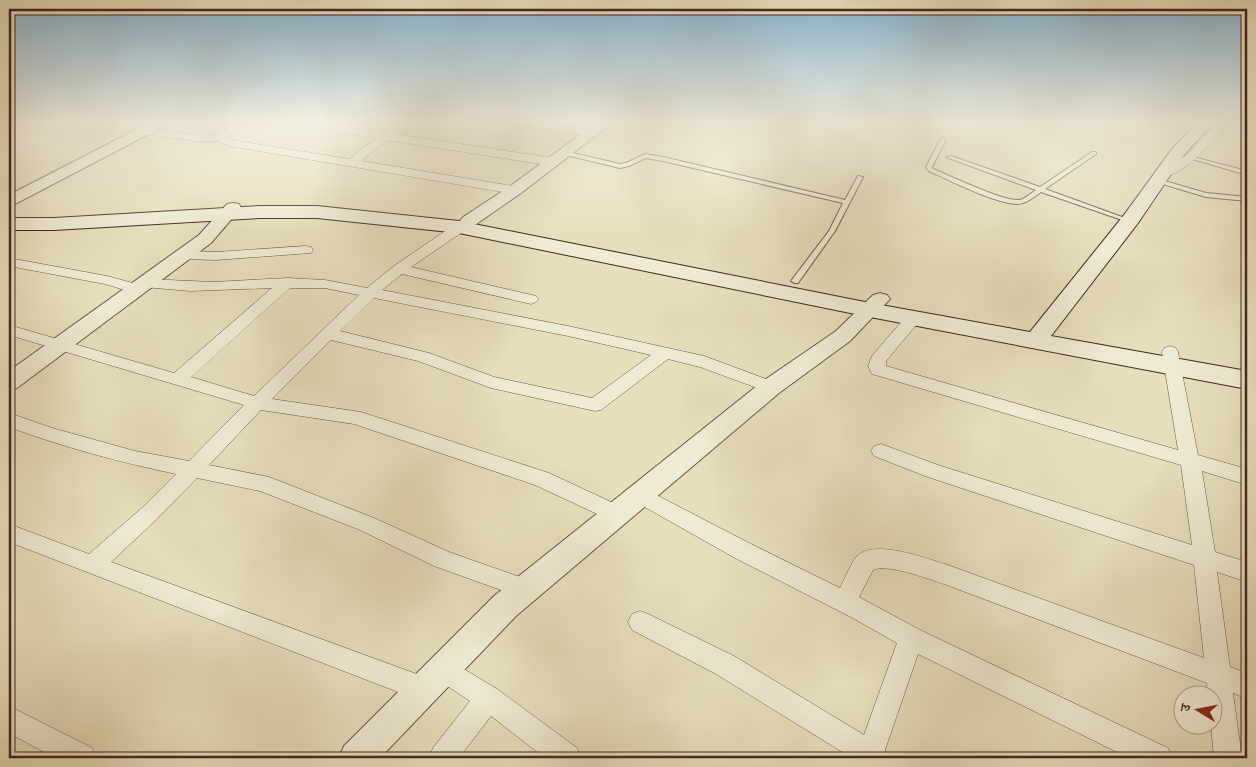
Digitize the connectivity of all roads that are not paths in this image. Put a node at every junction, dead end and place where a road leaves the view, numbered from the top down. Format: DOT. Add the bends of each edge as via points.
graph roads {
  1 [pos="89,159"];
  2 [pos="325,159"];
  3 [pos="355,159"];
  4 [pos="557,159"];
  5 [pos="571,159"];
  6 [pos="639,159"];
  7 [pos="666,159"];
  8 [pos="934,159"];
  9 [pos="950,159"];
  10 [pos="1085,159"];
  11 [pos="1180,159"];
  12 [pos="1201,159"];
  13 [pos="350,163"];
  14 [pos="1247,173"];
  15 [pos="860,177"];
  16 [pos="1162,177"];
  17 [pos="1041,189"];
  18 [pos="514,190"];
  19 [pos="1247,199"];
  20 [pos="9,201"];
  21 [pos="846,202"];
  22 [pos="230,211"];
  23 [pos="9,216"];
  24 [pos="1130,221"];
  25 [pos="9,224"];
  26 [pos="464,224"];
  27 [pos="306,250"];
  28 [pos="183,255"];
  29 [pos="9,262"];
  30 [pos="399,269"];
  31 [pos="795,281"];
  32 [pos="288,282"];
  33 [pos="142,286"];
  34 [pos="369,294"];
  35 [pos="531,299"];
  36 [pos="875,304"];
  37 [pos="914,318"];
  38 [pos="9,330"];
  39 [pos="328,334"];
  40 [pos="1041,335"];
  41 [pos="58,345"];
  42 [pos="666,353"];
  43 [pos="1171,359"];
  44 [pos="1247,368"];
  45 [pos="177,380"];
  46 [pos="1247,380"];
  47 [pos="9,382"];
  48 [pos="771,387"];
  49 [pos="257,403"];
  50 [pos="9,420"];
  51 [pos="881,451"];
  52 [pos="1189,461"];
  53 [pos="192,470"];
  54 [pos="1247,477"];
  55 [pos="641,494"];
  56 [pos="617,514"];
  57 [pos="9,533"];
  58 [pos="1205,558"];
  59 [pos="92,565"];
  60 [pos="1247,572"];
  61 [pos="526,589"];
  62 [pos="845,602"];
  63 [pos="640,622"];
  64 [pos="911,638"];
  65 [pos="444,669"];
  66 [pos="1218,676"];
  67 [pos="1247,686"];
  68 [pos="424,689"];
  69 [pos="488,698"];
  70 [pos="9,719"];
  71 [pos="871,757"];
  72 [pos="82,758"];
  73 [pos="356,758"];
  74 [pos="443,758"];
  75 [pos="567,758"];
  76 [pos="1158,758"];
  77 [pos="1228,758"];
  1 -- 20 [label="street"];
  2 -- 13 [label="street"];
  3 -- 13 [label="street"];
  4 -- 18 [label="street"];
  5 -- 6 [label="lane" via="620,166"];
  7 -- 21 [label="lane"];
  8 -- 17 [label="lane" via="929,168 935,172 1011,202 1025,200"];
  9 -- 17 [label="lane"];
  10 -- 17 [label="lane"];
  11 -- 16 [label="main road"];
  12 -- 14 [label="lane"];
  13 -- 18 [label="street"];
  15 -- 21 [label="lane"];
  16 -- 19 [label="lane" via="1206,195"];
  16 -- 24 [label="main road"];
  17 -- 24 [label="lane"];
  18 -- 26 [label="street"];
  21 -- 31 [label="lane" via="832,231"];
  22 -- 23 [label="main road"];
  22 -- 25 [label="main road" via="54,224"];
  22 -- 26 [label="main road" via="317,212"];
  22 -- 28 [label="street" via="205,239"];
  24 -- 40 [label="main road"];
  26 -- 30 [label="street"];
  26 -- 31 [label="main road" via="538,229"];
  26 -- 36 [label="main road"];
  27 -- 28 [label="street"];
  28 -- 33 [label="street"];
  29 -- 33 [label="street"];
  30 -- 34 [label="street"];
  30 -- 35 [label="street"];
  31 -- 36 [label="main road"];
  32 -- 33 [label="street" via="200,287"];
  32 -- 34 [label="street" via="325,284"];
  32 -- 45 [label="street"];
  33 -- 41 [label="street"];
  34 -- 39 [label="street"];
  34 -- 42 [label="street"];
  36 -- 37 [label="main road"];
  36 -- 40 [label="main road"];
  36 -- 48 [label="street" via="843,336"];
  37 -- 40 [label="main road"];
  37 -- 52 [label="street" via="878,360 878,370"];
  38 -- 41 [label="street"];
  39 -- 42 [label="street" via="423,357 491,382 595,405"];
  39 -- 49 [label="street"];
  40 -- 43 [label="main road"];
  41 -- 45 [label="street"];
  41 -- 47 [label="street"];
  42 -- 48 [label="street" via="704,362"];
  43 -- 44 [label="main road"];
  43 -- 46 [label="main road"];
  43 -- 52 [label="street"];
  45 -- 49 [label="street"];
  48 -- 55 [label="street"];
  49 -- 53 [label="street"];
  49 -- 56 [label="street" via="355,417 542,479"];
  50 -- 53 [label="street" via="100,449"];
  51 -- 58 [label="street" via="932,471"];
  52 -- 54 [label="street"];
  52 -- 58 [label="street"];
  53 -- 59 [label="street"];
  53 -- 61 [label="street" via="262,483 367,524 442,559"];
  55 -- 56 [label="street"];
  55 -- 62 [label="street" via="743,551"];
  56 -- 61 [label="street"];
  57 -- 59 [label="street"];
  58 -- 60 [label="street"];
  58 -- 66 [label="street"];
  59 -- 68 [label="street"];
  61 -- 65 [label="street"];
  62 -- 64 [label="street"];
  62 -- 66 [label="street" via="865,563 876,558 902,562 946,574"];
  63 -- 71 [label="street" via="725,665 832,729"];
  64 -- 71 [label="street"];
  64 -- 76 [label="street"];
  65 -- 68 [label="street"];
  65 -- 69 [label="street"];
  66 -- 67 [label="street"];
  66 -- 77 [label="street"];
  68 -- 73 [label="street"];
  69 -- 74 [label="street"];
  69 -- 75 [label="street"];
  70 -- 72 [label="street"];
}
